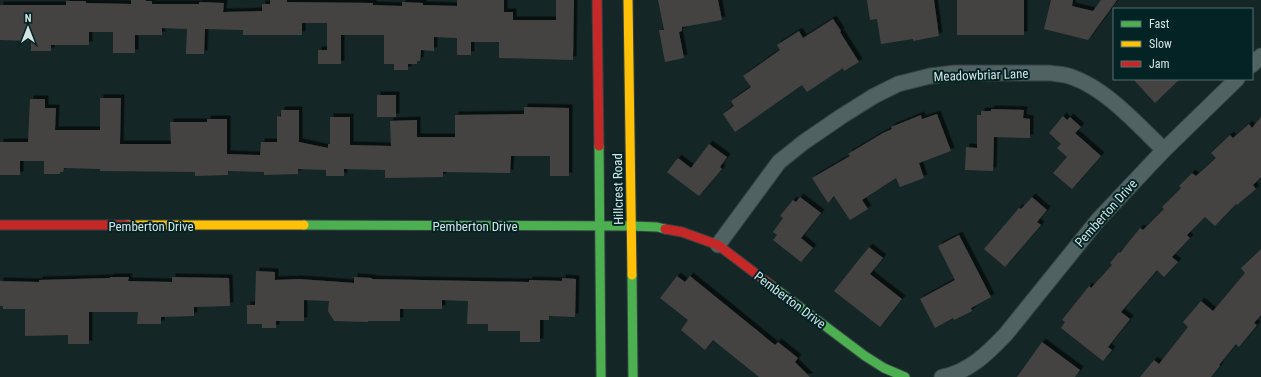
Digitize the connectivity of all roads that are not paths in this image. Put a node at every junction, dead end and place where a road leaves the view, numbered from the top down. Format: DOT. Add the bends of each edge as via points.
graph roads {
  1 [pos="597,0"];
  2 [pos="628,0"];
  3 [pos="1261,56"];
  4 [pos="1253,64"];
  5 [pos="1236,80"];
  6 [pos="1164,150"];
  7 [pos="0,225"];
  8 [pos="601,226"];
  9 [pos="631,226"];
  10 [pos="718,245"];
  11 [pos="601,377"];
  12 [pos="633,377"];
  13 [pos="905,377"];
  14 [pos="942,377"];
  1 -- 8 [label="street, Hillcrest Road"];
  2 -- 9 [label="street, Hillcrest Road"];
  3 -- 4 [label="street"];
  5 -- 6 [label="street, Pemberton Drive"];
  6 -- 10 [label="street, Meadowbriar Lane" via="1109,98 1095,88 1065,75 955,73 930,76 898,84 874,96 779,162"];
  6 -- 14 [label="street, Pemberton Drive" via="1098,220 1006,334 989,351 962,370"];
  7 -- 8 [label="street, Pemberton Drive"];
  8 -- 9 [label="street, Pemberton Drive"];
  8 -- 11 [label="street, Hillcrest Road"];
  9 -- 10 [label="street, Pemberton Drive" via="657,227 682,232"];
  9 -- 12 [label="street, Hillcrest Road"];
  10 -- 13 [label="street, Pemberton Drive" via="865,356"];
}
